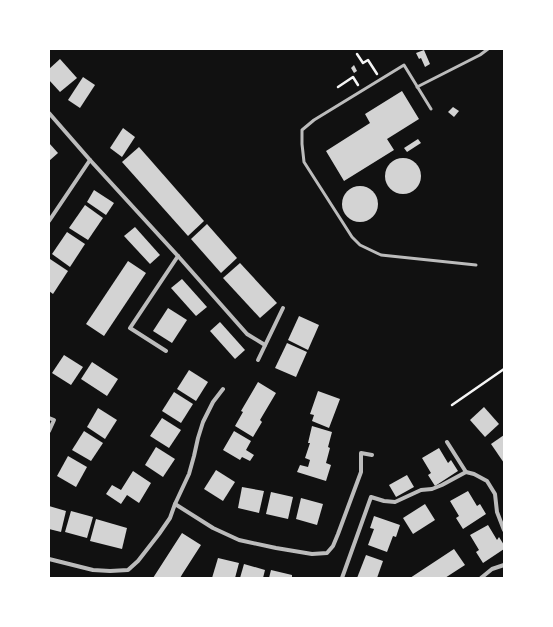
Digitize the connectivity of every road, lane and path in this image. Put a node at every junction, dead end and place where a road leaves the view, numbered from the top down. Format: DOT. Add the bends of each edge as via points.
graph roads {
  1 [pos="488,49"];
  2 [pos="357,54"];
  3 [pos="352,78"];
  4 [pos="380,79"];
  5 [pos="338,87"];
  6 [pos="418,87"];
  7 [pos="431,109"];
  8 [pos="49,113"];
  9 [pos="90,160"];
  10 [pos="49,221"];
  11 [pos="178,256"];
  12 [pos="476,265"];
  13 [pos="283,308"];
  14 [pos="265,345"];
  15 [pos="166,351"];
  16 [pos="258,360"];
  17 [pos="504,369"];
  18 [pos="223,389"];
  19 [pos="452,405"];
  20 [pos="49,418"];
  21 [pos="49,431"];
  22 [pos="447,442"];
  23 [pos="372,455"];
  24 [pos="466,472"];
  25 [pos="175,504"];
  26 [pos="504,530"];
  27 [pos="49,559"];
  28 [pos="504,565"];
  29 [pos="342,578"];
  30 [pos="481,578"];
  1 -- 6 [label="lane"];
  2 -- 4 [label="path" via="363,63 368,60"];
  3 -- 5 [label="path"];
  4 -- 6 [label="lane" via="404,65"];
  4 -- 12 [label="lane" via="302,130 304,162 352,237 360,245 381,255"];
  6 -- 7 [label="lane"];
  8 -- 9 [label="street"];
  9 -- 10 [label="street"];
  9 -- 11 [label="street"];
  11 -- 14 [label="street" via="247,334"];
  11 -- 15 [label="street" via="130,328"];
  13 -- 14 [label="street"];
  14 -- 16 [label="street"];
  17 -- 19 [label="path"];
  18 -- 25 [label="street" via="203,422 188,474"];
  20 -- 21 [label="street" via="54,420"];
  22 -- 24 [label="street"];
  23 -- 25 [label="street" via="361,453 361,472 333,546 327,553 312,554 239,540 213,528"];
  24 -- 26 [label="street" via="487,481 495,494 497,512"];
  24 -- 29 [label="street" via="442,485 421,490 395,502 372,497"];
  25 -- 27 [label="street" via="170,518 159,534 128,570 93,570"];
  28 -- 30 [label="street" via="492,569"];
}
